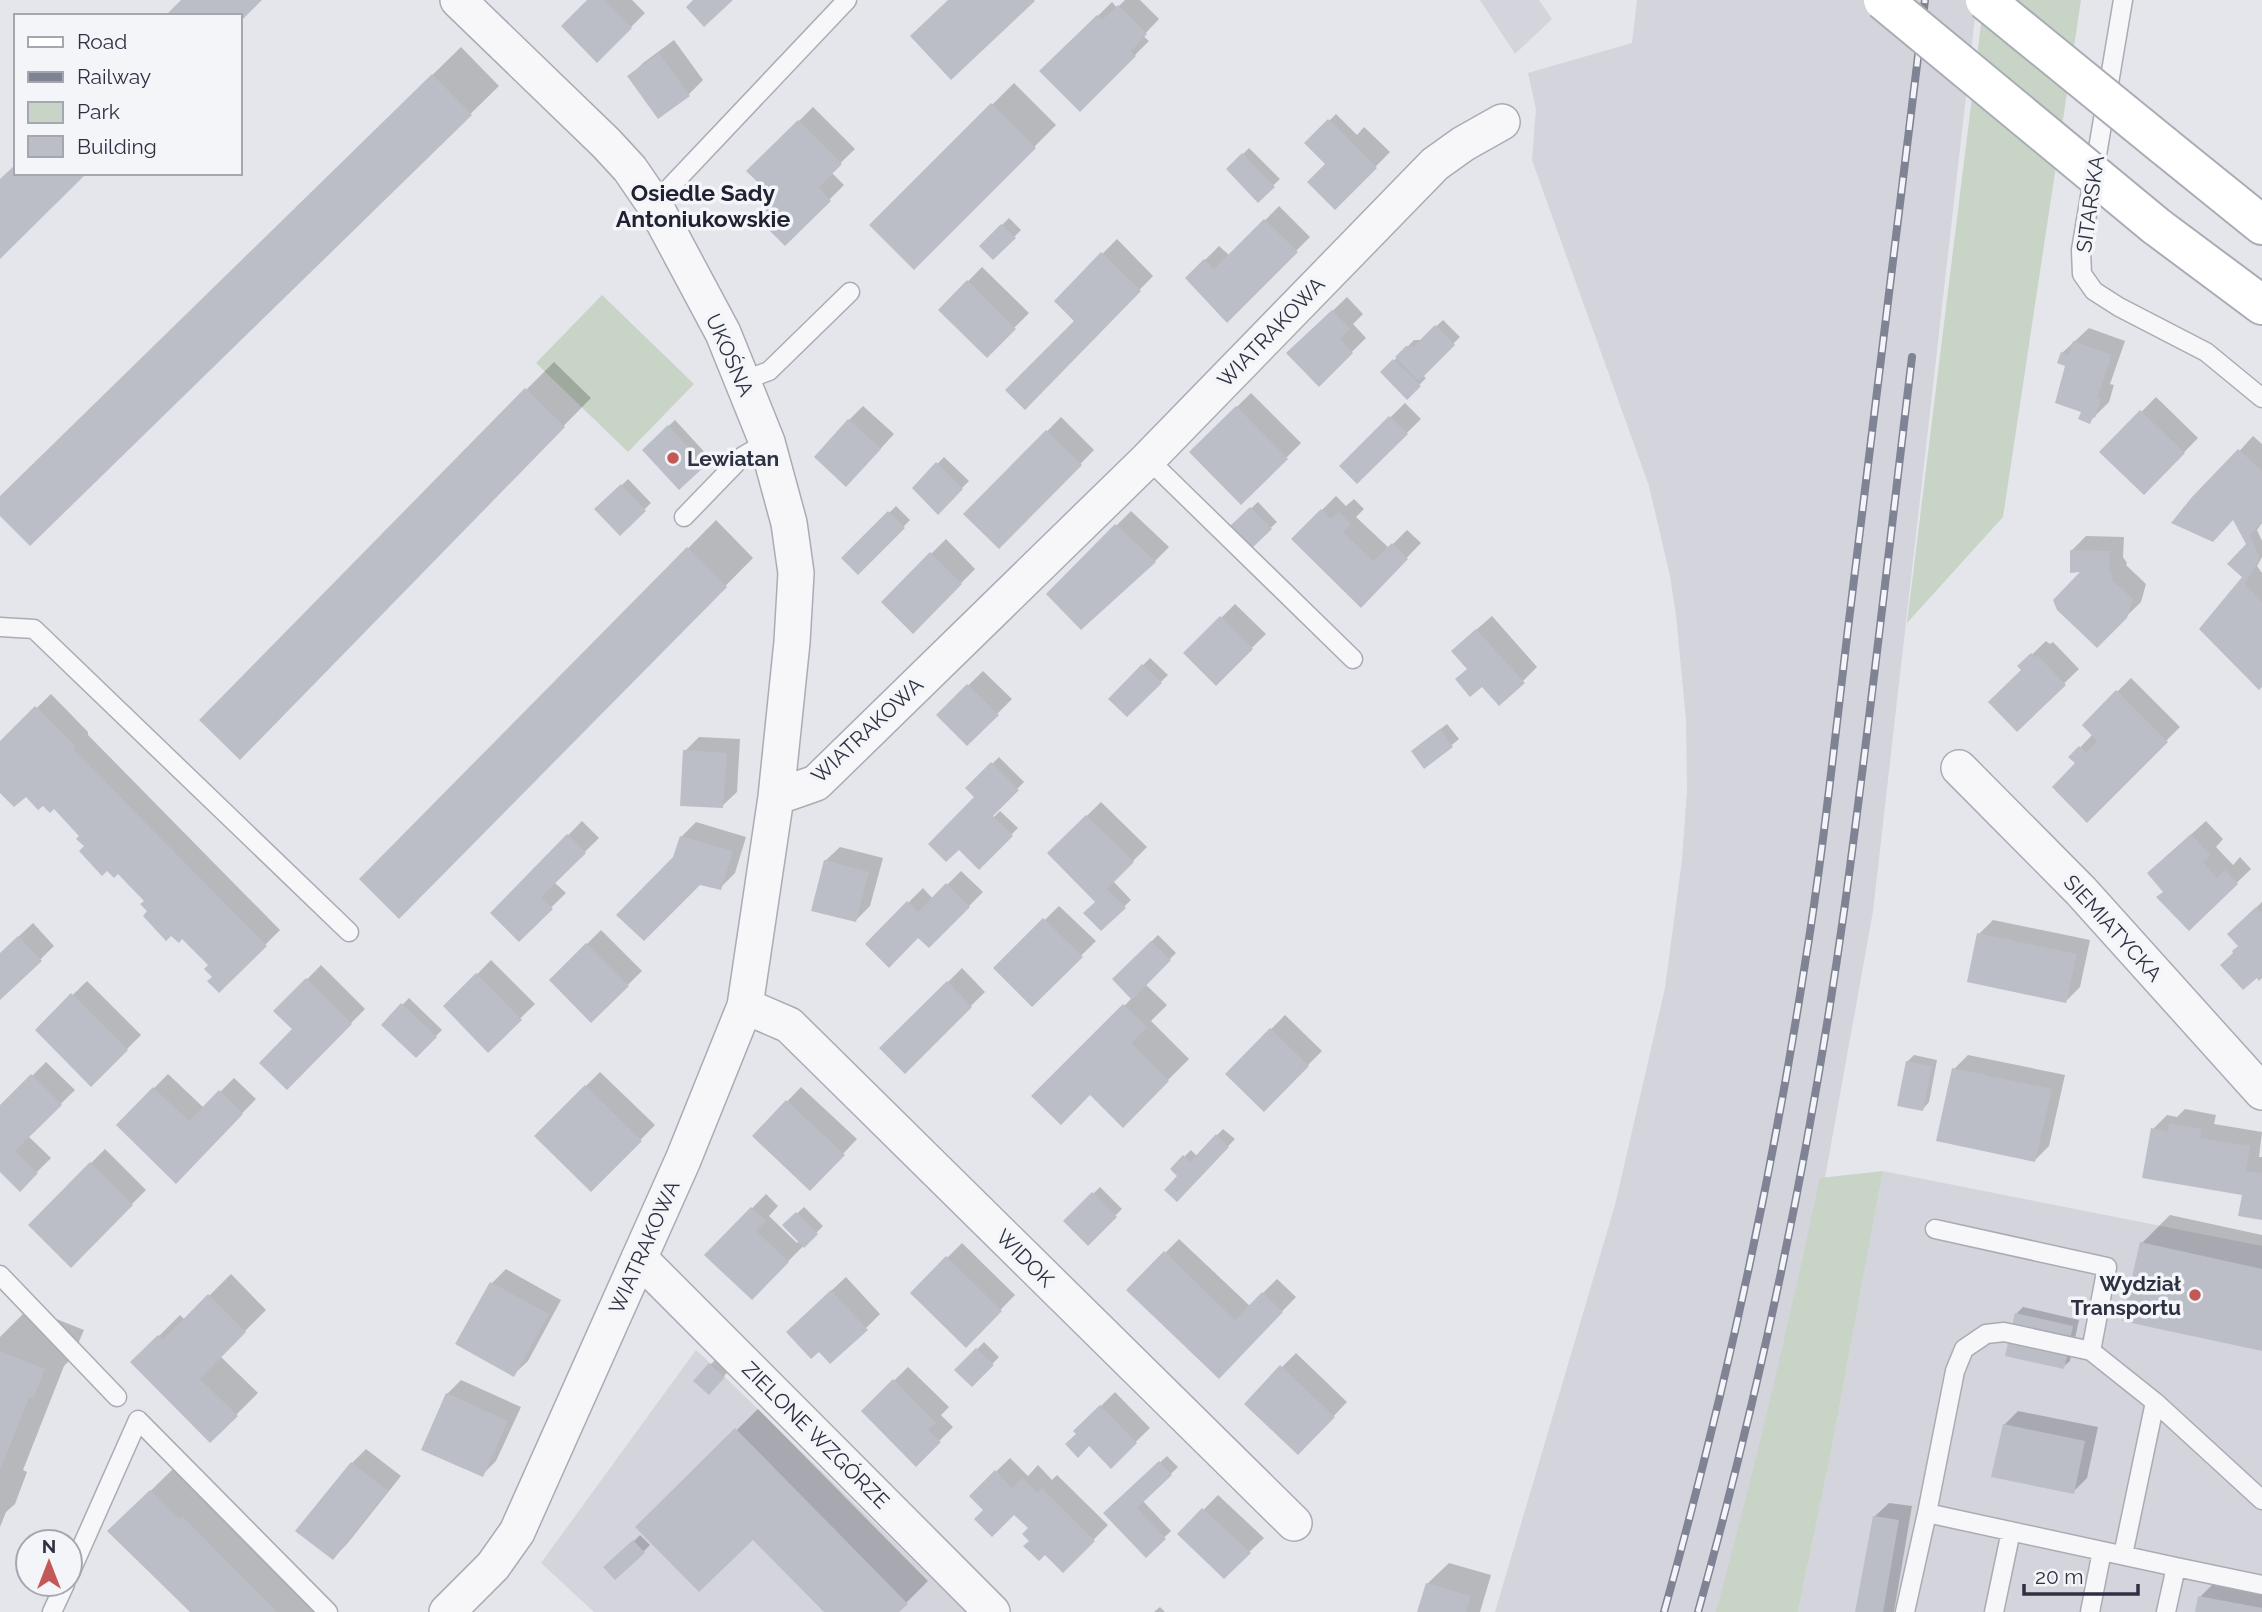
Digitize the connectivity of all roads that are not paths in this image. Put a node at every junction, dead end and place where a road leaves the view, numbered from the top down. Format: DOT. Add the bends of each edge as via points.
graph roads {
  1 [pos="458,0"];
  2 [pos="847,0"];
  3 [pos="1883,0"];
  4 [pos="1985,0"];
  5 [pos="2123,0"];
  6 [pos="1502,122"];
  7 [pos="654,204"];
  8 [pos="2262,225"];
  9 [pos="850,292"];
  10 [pos="2262,305"];
  11 [pos="742,382"];
  12 [pos="2262,398"];
  13 [pos="767,442"];
  14 [pos="1148,458"];
  15 [pos="684,517"];
  16 [pos="0,627"];
  17 [pos="1353,659"];
  18 [pos="1959,768"];
  19 [pos="776,797"];
  20 [pos="349,932"];
  21 [pos="745,1006"];
  22 [pos="2262,1092"];
  23 [pos="1935,1229"];
  24 [pos="639,1258"];
  25 [pos="0,1275"];
  26 [pos="2091,1351"];
  27 [pos="117,1397"];
  28 [pos="2155,1402"];
  29 [pos="2262,1500"];
  30 [pos="1927,1513"];
  31 [pos="1294,1523"];
  32 [pos="2011,1531"];
  33 [pos="84,1542"];
  34 [pos="2102,1551"];
  35 [pos="2123,1555"];
  36 [pos="2176,1567"];
  37 [pos="2262,1585"];
  38 [pos="328,1612"];
  39 [pos="447,1612"];
  40 [pos="992,1612"];
  41 [pos="1905,1612"];
  42 [pos="1994,1612"];
  43 [pos="2090,1612"];
  44 [pos="2166,1612"];
  1 -- 7 [label="street, UKOŚNA" via="606,143"];
  2 -- 7 [label="lane"];
  3 -- 10 [label="street, bridge" via="2156,226"];
  4 -- 8 [label="street, bridge"];
  5 -- 12 [label="lane, SITARSKA" via="2081,250 2082,274 2094,291 2206,352"];
  6 -- 14 [label="street, WIATRAKOWA" via="1435,164"];
  7 -- 11 [label="street, UKOŚNA" via="723,333"];
  9 -- 11 [label="lane" via="769,371"];
  11 -- 13 [label="street, UKOŚNA"];
  13 -- 15 [label="lane" via="743,456"];
  13 -- 19 [label="street, UKOŚNA" via="789,523 796,573"];
  14 -- 17 [label="lane"];
  14 -- 19 [label="street, WIATRAKOWA" via="816,783"];
  16 -- 20 [label="lane" via="34,629"];
  18 -- 22 [label="street, SIEMIATYCKA" via="2081,891"];
  19 -- 21 [label="street, WIATRAKOWA"];
  21 -- 24 [label="street, WIATRAKOWA"];
  21 -- 31 [label="street, WIDOK" via="789,1025"];
  23 -- 26 [label="lane" via="2107,1267"];
  24 -- 39 [label="street, WIATRAKOWA" via="517,1532 493,1566"];
  24 -- 40 [label="street, ZIELONE WZGÓRZE"];
  25 -- 27 [label="lane"];
  26 -- 28 [label="lane"];
  26 -- 30 [label="lane" via="2004,1332 1986,1334 1964,1349 1955,1371"];
  28 -- 29 [label="lane"];
  28 -- 35 [label="lane"];
  30 -- 32 [label="lane"];
  30 -- 41 [label="lane"];
  32 -- 34 [label="lane"];
  32 -- 42 [label="lane"];
  33 -- 38 [label="lane" via="138,1420"];
  34 -- 35 [label="lane"];
  34 -- 43 [label="lane"];
  35 -- 36 [label="lane"];
  36 -- 37 [label="lane"];
  36 -- 44 [label="lane"];
}
